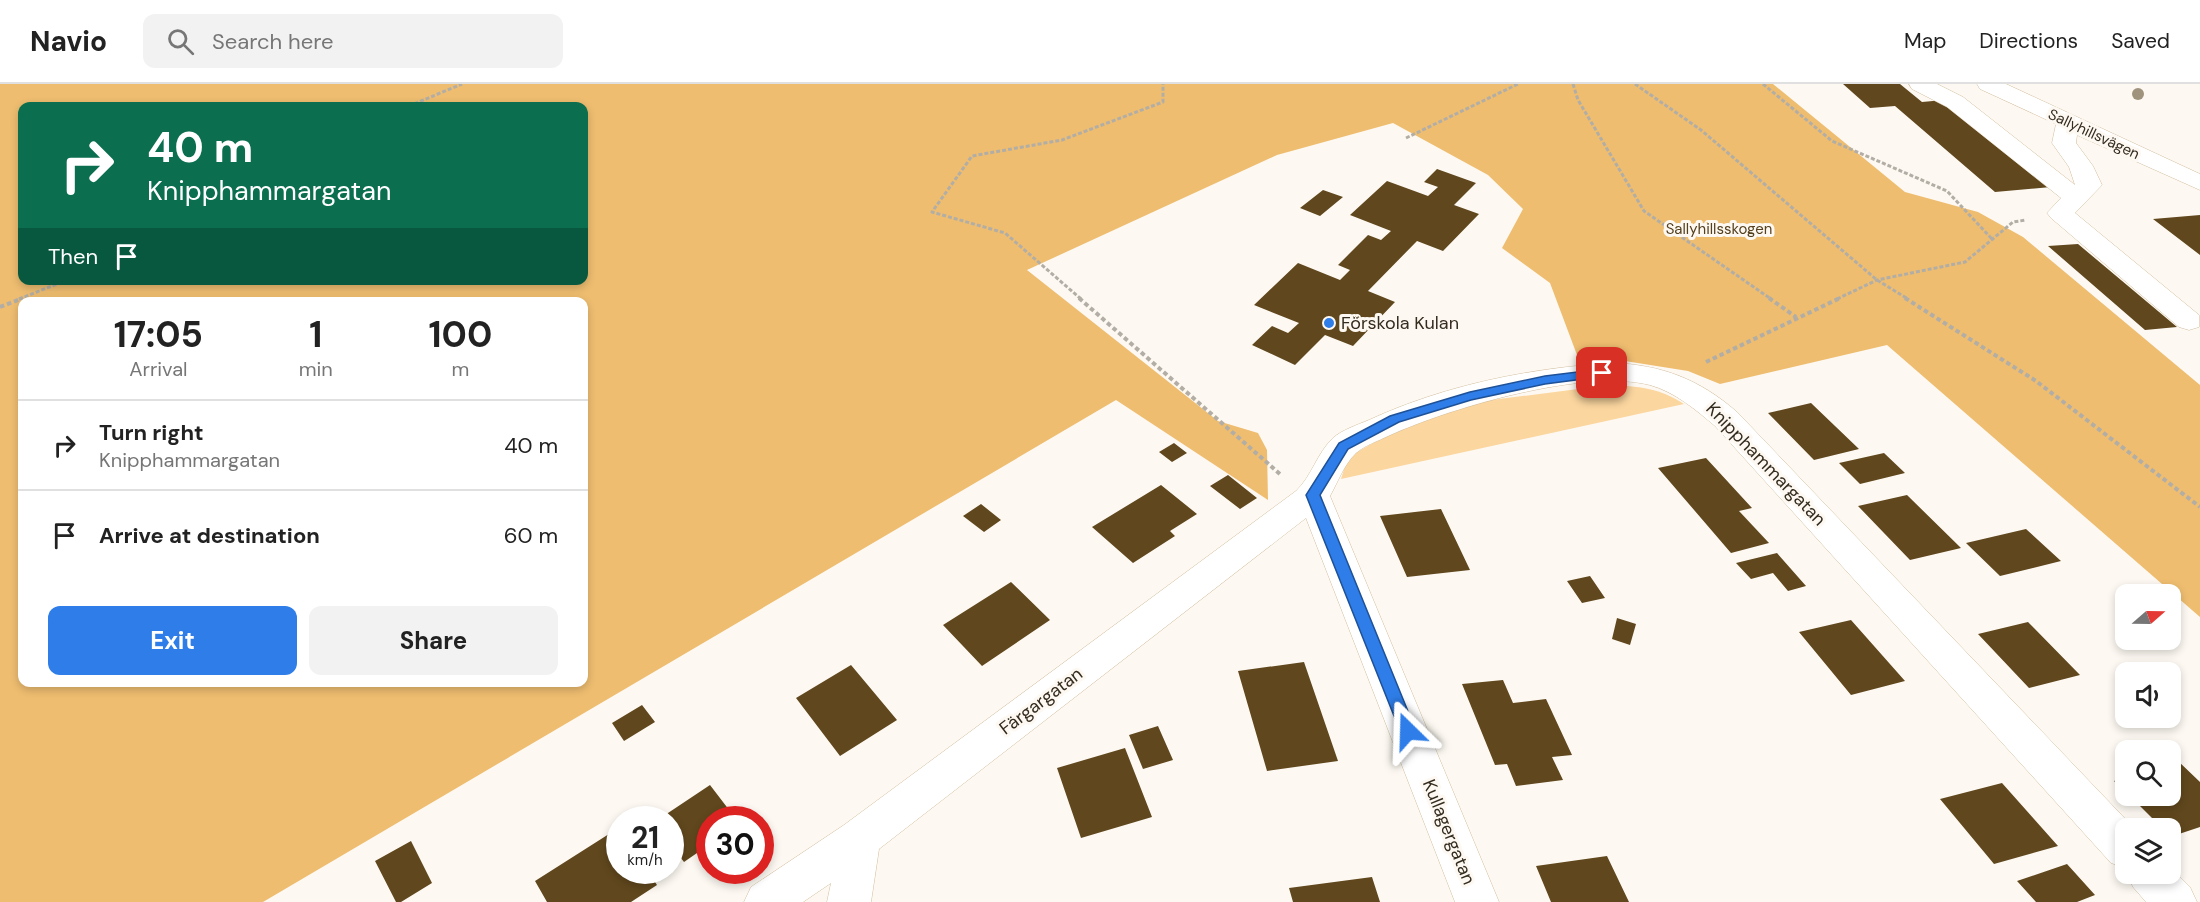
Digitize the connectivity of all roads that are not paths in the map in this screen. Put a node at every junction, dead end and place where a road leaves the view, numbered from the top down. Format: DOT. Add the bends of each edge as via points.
graph roads {
  1 [pos="1920,84"];
  2 [pos="1988,84"];
  3 [pos="2068,122"];
  4 [pos="2200,183"];
  5 [pos="2067,205"];
  6 [pos="2189,321"];
  7 [pos="1311,497"];
  8 [pos="2115,837"];
  9 [pos="859,839"];
  10 [pos="2158,884"];
  11 [pos="766,902"];
  12 [pos="849,902"];
  13 [pos="1477,902"];
  14 [pos="2175,902"];
  1 -- 5 [label="street" via="1955,102"];
  2 -- 3 [label="street, Sallyhillsvägen"];
  3 -- 4 [label="street, Sallyhillsvägen"];
  3 -- 5 [label="street" via="2064,143 2090,185"];
  5 -- 6 [label="street"];
  7 -- 8 [label="street, Knipphammargatan" via="1343,446 1394,419 1470,396 1545,380 1612,373 1642,374 1675,382 1726,419"];
  7 -- 9 [label="street, Färgargatan"];
  7 -- 13 [label="street, Kullagergatan"];
  9 -- 11 [label="street, Färgargatan"];
  9 -- 12 [label="street"];
  10 -- 14 [label="street"];
}
